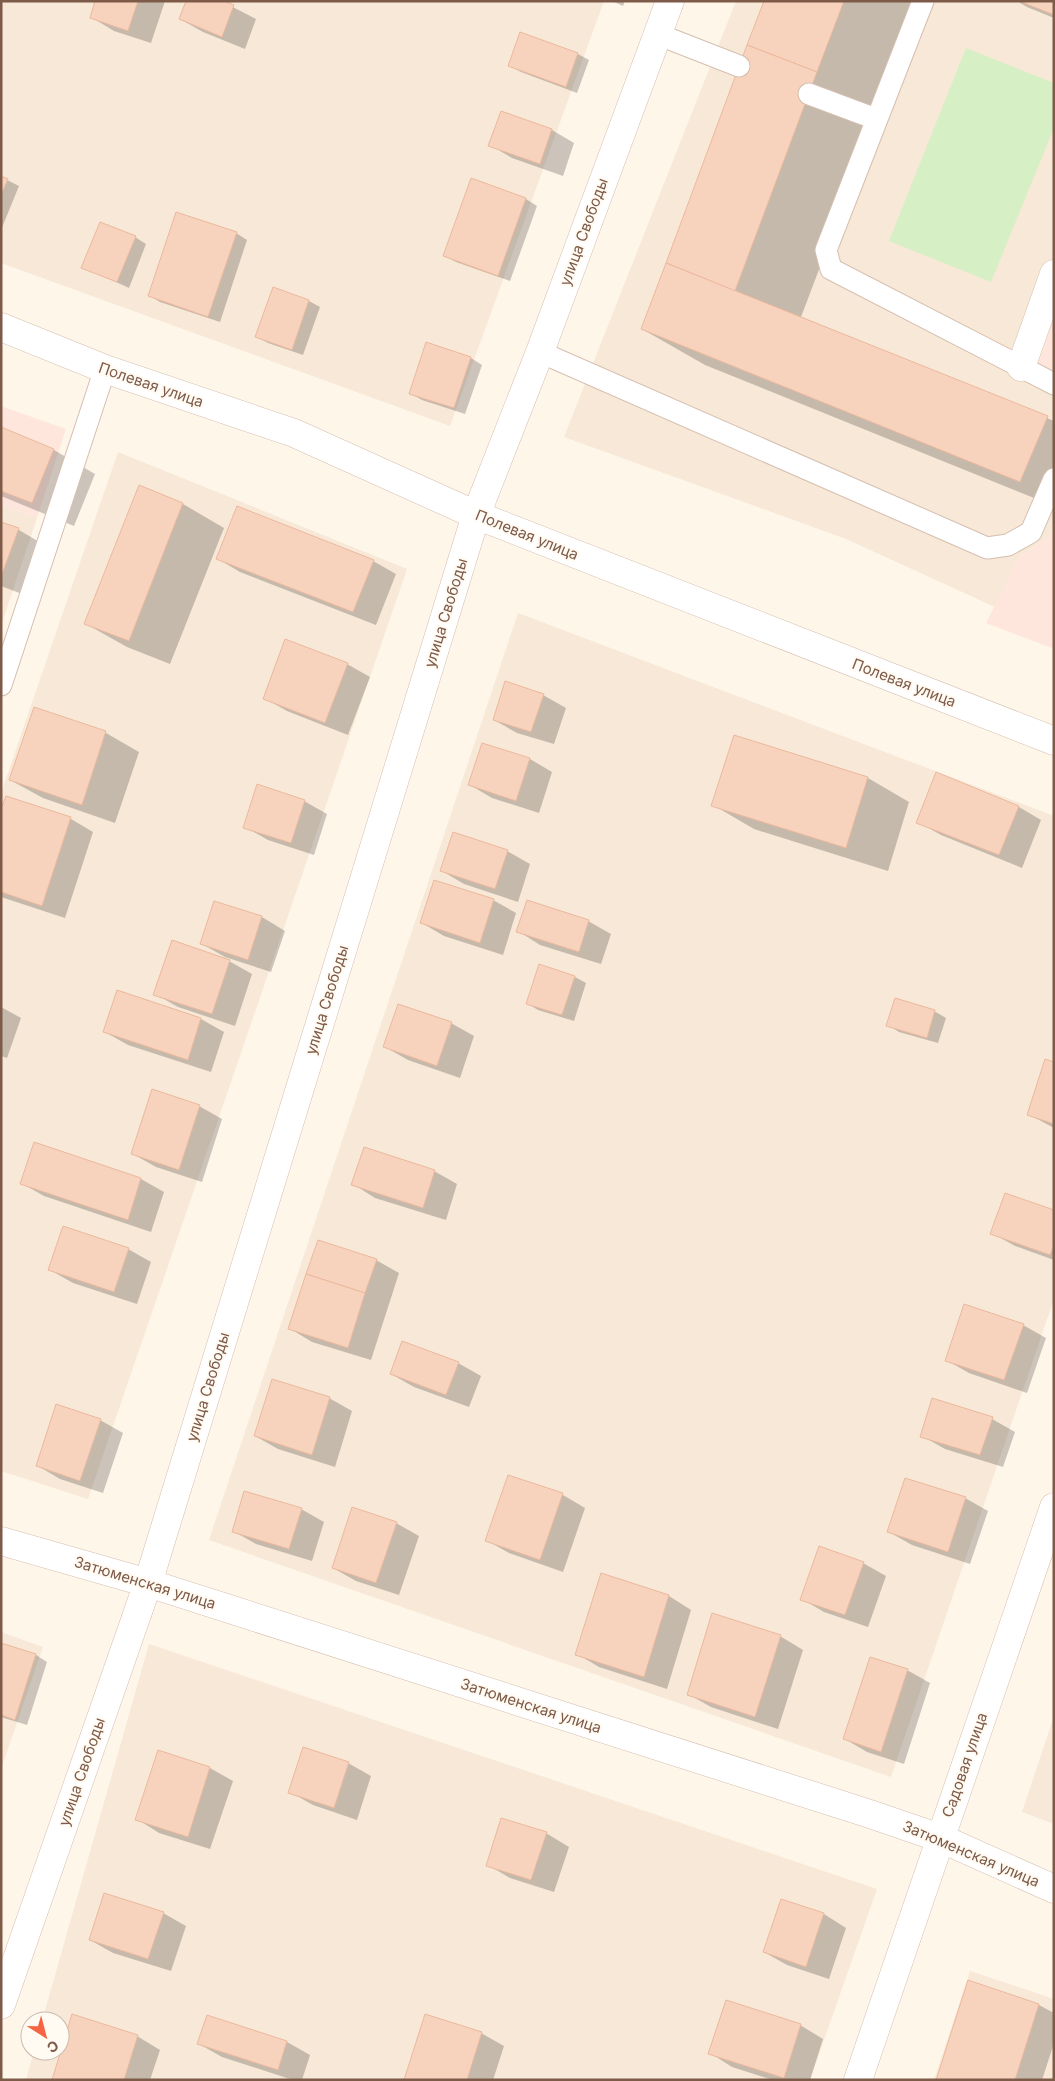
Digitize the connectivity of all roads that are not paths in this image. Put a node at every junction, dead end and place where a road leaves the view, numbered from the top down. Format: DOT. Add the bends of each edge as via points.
graph roads {
  1 [pos="670,1"];
  2 [pos="924,1"];
  3 [pos="657,34"];
  4 [pos="739,66"];
  5 [pos="809,94"];
  6 [pos="876,119"];
  7 [pos="1054,274"];
  8 [pos="1,327"];
  9 [pos="540,352"];
  10 [pos="1021,367"];
  11 [pos="105,370"];
  12 [pos="1054,384"];
  13 [pos="1054,479"];
  14 [pos="476,514"];
  15 [pos="1,685"];
  16 [pos="1054,741"];
  17 [pos="1054,1508"];
  18 [pos="1,1541"];
  19 [pos="148,1583"];
  20 [pos="940,1838"];
  21 [pos="1054,1889"];
  22 [pos="1,2004"];
  23 [pos="858,2080"];
  1 -- 3 [label="street, улица Свободы"];
  2 -- 6 [label="lane"];
  3 -- 4 [label="lane"];
  3 -- 9 [label="street, улица Свободы"];
  5 -- 6 [label="lane"];
  6 -- 10 [label="lane" via="826,250 831,269"];
  7 -- 10 [label="street"];
  8 -- 11 [label="street, Полевая улица"];
  9 -- 13 [label="lane" via="987,548 1008,545 1031,532"];
  9 -- 14 [label="street, улица Свободы"];
  10 -- 12 [label="lane"];
  11 -- 14 [label="street, Полевая улица" via="294,433"];
  11 -- 15 [label="lane"];
  14 -- 16 [label="street, Полевая улица"];
  14 -- 19 [label="street, улица Свободы"];
  17 -- 20 [label="street, Садовая улица"];
  18 -- 19 [label="street, Затюменская улица"];
  19 -- 20 [label="street, Затюменская улица"];
  19 -- 22 [label="street, улица Свободы"];
  20 -- 21 [label="street, Затюменская улица"];
  20 -- 23 [label="street, Садовая улица"];
}
